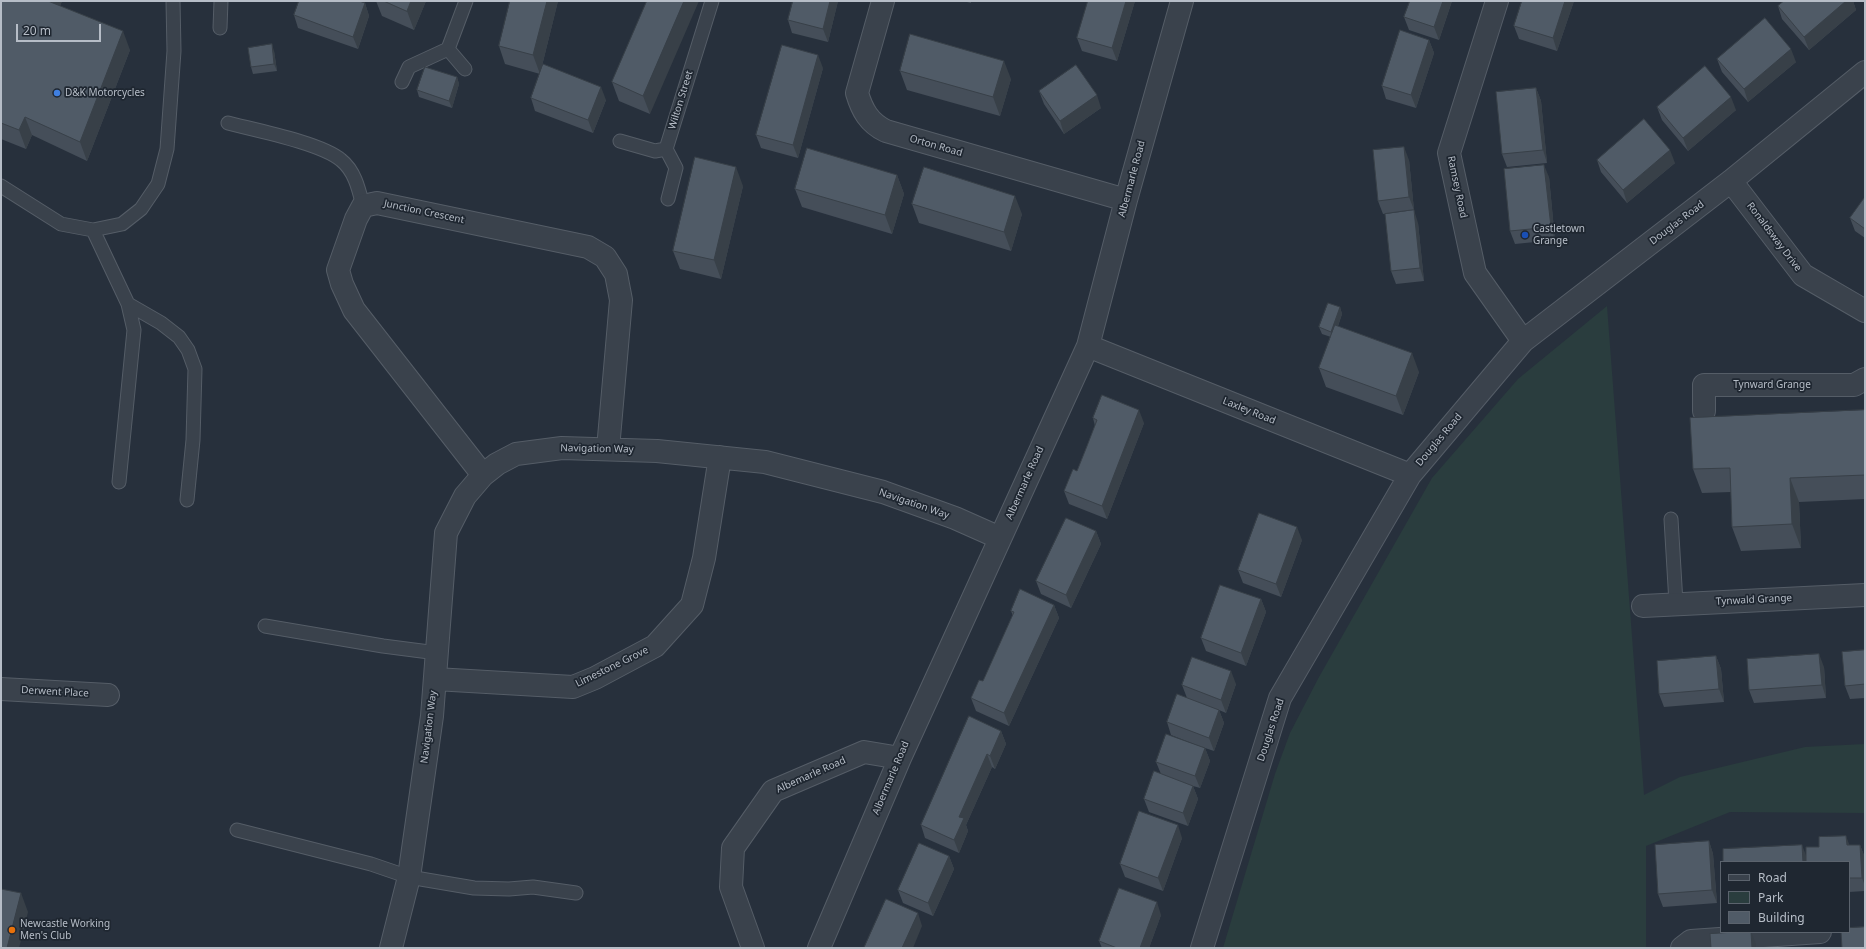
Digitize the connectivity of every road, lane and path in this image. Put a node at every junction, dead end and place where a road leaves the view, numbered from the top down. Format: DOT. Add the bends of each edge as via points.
graph roads {
  1 [pos="173,1"];
  2 [pos="221,1"];
  3 [pos="466,1"];
  4 [pos="712,1"];
  5 [pos="883,1"];
  6 [pos="1182,1"];
  7 [pos="1497,1"];
  8 [pos="220,28"];
  9 [pos="448,49"];
  10 [pos="465,69"];
  11 [pos="1865,72"];
  12 [pos="402,82"];
  13 [pos="228,123"];
  14 [pos="620,141"];
  15 [pos="666,149"];
  16 [pos="1731,181"];
  17 [pos="1,186"];
  18 [pos="668,199"];
  19 [pos="1126,200"];
  20 [pos="363,206"];
  21 [pos="93,230"];
  22 [pos="128,304"];
  23 [pos="1865,310"];
  24 [pos="1523,341"];
  25 [pos="1088,346"];
  26 [pos="1865,379"];
  27 [pos="1704,411"];
  28 [pos="608,449"];
  29 [pos="720,458"];
  30 [pos="1410,475"];
  31 [pos="483,476"];
  32 [pos="119,482"];
  33 [pos="187,500"];
  34 [pos="1671,519"];
  35 [pos="1000,538"];
  36 [pos="1865,594"];
  37 [pos="1676,603"];
  38 [pos="1643,606"];
  39 [pos="265,626"];
  40 [pos="437,653"];
  41 [pos="435,679"];
  42 [pos="1,689"];
  43 [pos="108,695"];
  44 [pos="900,758"];
  45 [pos="237,830"];
  46 [pos="409,877"];
  47 [pos="576,893"];
  48 [pos="1806,933"];
  49 [pos="391,948"];
  50 [pos="753,948"];
  51 [pos="819,948"];
  52 [pos="1202,948"];
  53 [pos="1682,948"];
  1 -- 21 [label="lane" via="174,51 167,148 158,184 141,209 122,224"];
  2 -- 8 [label="lane"];
  3 -- 9 [label="lane"];
  4 -- 15 [label="lane, Wilton Street"];
  5 -- 19 [label="street, Orton Road" via="857,93 861,106 875,126"];
  6 -- 19 [label="street, Albermarle Road"];
  7 -- 24 [label="street, Ramsey Road" via="1449,153 1475,273"];
  9 -- 10 [label="lane"];
  9 -- 12 [label="lane" via="409,67"];
  11 -- 16 [label="street, Douglas Road"];
  13 -- 20 [label="lane" via="329,152 350,170 359,188"];
  14 -- 15 [label="lane" via="655,151"];
  15 -- 18 [label="lane" via="676,168"];
  16 -- 23 [label="street, Ronaldsway Drive" via="1803,275"];
  16 -- 24 [label="street, Douglas Road"];
  17 -- 21 [label="lane" via="61,224"];
  19 -- 25 [label="street, Albermarle Road"];
  20 -- 28 [label="street, Junction Crescent" via="377,202 580,245 605,257 616,274 621,300"];
  20 -- 31 [label="street" via="338,270 342,284 354,310"];
  21 -- 22 [label="lane"];
  22 -- 32 [label="lane" via="134,330"];
  22 -- 33 [label="lane" via="179,337 188,350 195,369 193,440"];
  24 -- 30 [label="street, Douglas Road"];
  25 -- 30 [label="street, Laxley Road"];
  25 -- 35 [label="street, Albermarle Road"];
  26 -- 27 [label="street, Tynward Grange" via="1854,385 1704,385"];
  28 -- 29 [label="street, Navigation Way"];
  28 -- 31 [label="street, Navigation Way" via="562,448 516,454 497,464"];
  29 -- 35 [label="street, Navigation Way" via="765,462 883,492 955,518"];
  29 -- 41 [label="street, Limestone Grove" via="704,558 692,605 655,646 573,687"];
  30 -- 52 [label="street, Douglas Road" via="1280,698"];
  31 -- 40 [label="street, Navigation Way" via="465,496 446,533"];
  34 -- 37 [label="lane"];
  35 -- 44 [label="street, Albermarle Road"];
  36 -- 37 [label="street, Tynwald Grange"];
  37 -- 38 [label="street, Tynwald Grange"];
  39 -- 40 [label="lane"];
  40 -- 41 [label="street, Navigation Way"];
  41 -- 46 [label="street, Navigation Way"];
  42 -- 43 [label="street, Derwent Place"];
  44 -- 50 [label="street, Albemarle Road" via="864,752 773,791 733,848 731,887"];
  44 -- 51 [label="street, Albermarle Road"];
  45 -- 46 [label="lane" via="370,864"];
  46 -- 47 [label="lane" via="474,888 533,887"];
  46 -- 49 [label="street, Navigation Way"];
  48 -- 53 [label="street" via="1691,941"];
}
